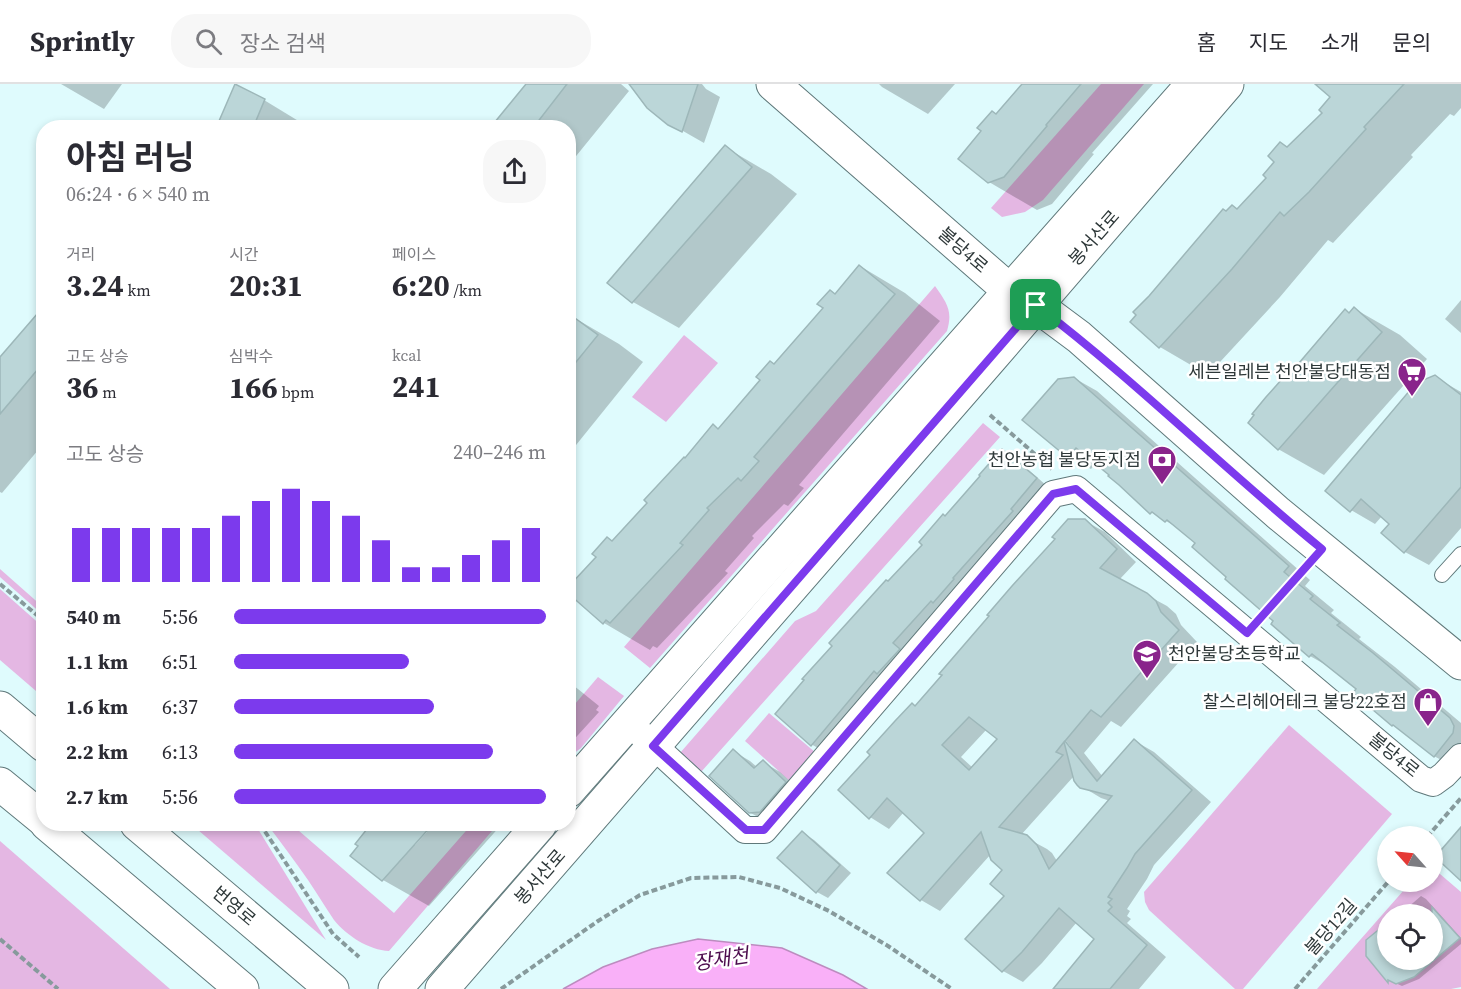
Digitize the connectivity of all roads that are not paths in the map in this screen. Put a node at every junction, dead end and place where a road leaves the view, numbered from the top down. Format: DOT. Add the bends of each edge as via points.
graph roads {
  1 [pos="773,84"];
  2 [pos="1193,84"];
  3 [pos="1227,84"];
  4 [pos="1023,298"];
  5 [pos="1461,554"];
  6 [pos="1442,575"];
  7 [pos="1461,663"];
  8 [pos="0,708"];
  9 [pos="628,723"];
  10 [pos="36,738"];
  11 [pos="653,746"];
  12 [pos="1461,757"];
  13 [pos="576,783"];
  14 [pos="0,784"];
  15 [pos="36,813"];
  16 [pos="55,831"];
  17 [pos="145,831"];
  18 [pos="534,831"];
  19 [pos="242,989"];
  20 [pos="332,989"];
  21 [pos="395,989"];
  22 [pos="442,989"];
  1 -- 4 [label="street, 불당4로"];
  2 -- 4 [label="street, 봉서산로"];
  3 -- 4 [label="street, 봉서산로"];
  4 -- 7 [label="street, 불당4로" via="1079,338 1278,513"];
  4 -- 9 [label="street, 봉서산로"];
  4 -- 11 [label="street, 봉서산로"];
  5 -- 6 [label="lane"];
  8 -- 10 [label="street"];
  9 -- 11 [label="street"];
  9 -- 13 [label="street, 봉서산로"];
  11 -- 12 [label="street, 불당4로" via="746,830 764,830 1053,494 1076,489 1421,779 1433,783"];
  11 -- 22 [label="street, 봉서산로"];
  14 -- 15 [label="street"];
  16 -- 19 [label="street"];
  17 -- 20 [label="street, 번영로"];
  18 -- 21 [label="street, 봉서산로"];
}
